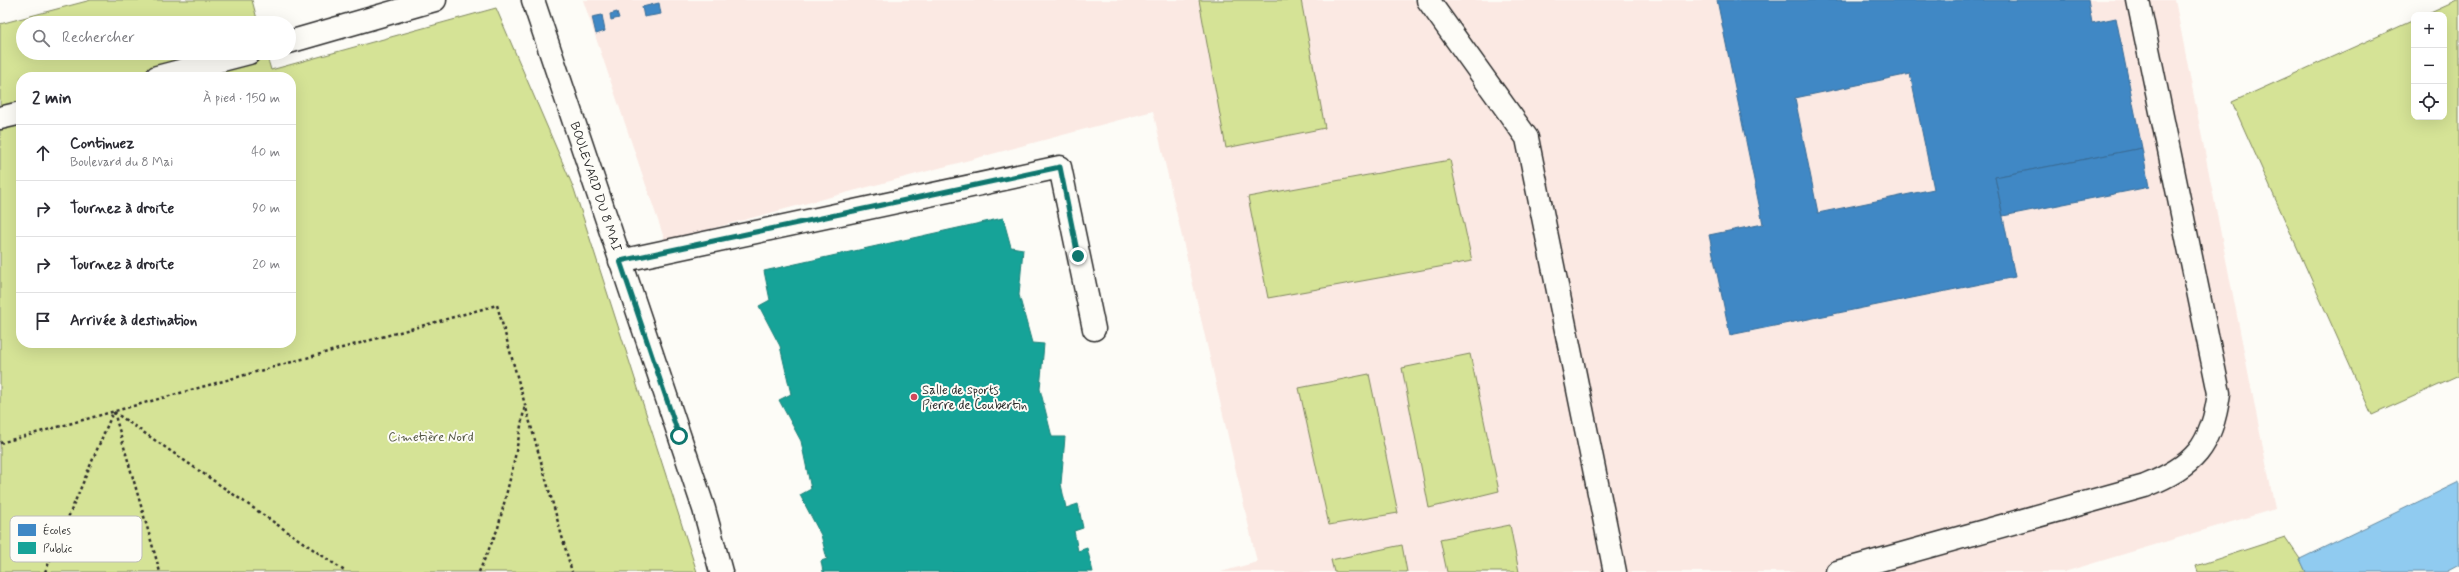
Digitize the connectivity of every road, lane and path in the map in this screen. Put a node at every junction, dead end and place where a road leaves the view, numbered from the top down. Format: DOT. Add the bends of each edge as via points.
graph roads {
  1 [pos="435,0"];
  2 [pos="533,0"];
  3 [pos="1428,0"];
  4 [pos="2138,0"];
  5 [pos="296,40"];
  6 [pos="222,60"];
  7 [pos="177,72"];
  8 [pos="16,114"];
  9 [pos="0,118"];
  10 [pos="620,261"];
  11 [pos="1094,329"];
  12 [pos="525,404"];
  13 [pos="114,411"];
  14 [pos="0,443"];
  15 [pos="704,509"];
  16 [pos="69,516"];
  17 [pos="49,562"];
  18 [pos="45,572"];
  19 [pos="160,572"];
  20 [pos="346,572"];
  21 [pos="479,572"];
  22 [pos="572,572"];
  23 [pos="721,572"];
  24 [pos="737,572"];
  25 [pos="1615,572"];
  26 [pos="1837,572"];
  1 -- 5 [label="street"];
  2 -- 10 [label="street, BOULEVARD DU 8 MAI"];
  3 -- 25 [label="street" via="1527,138"];
  4 -- 26 [label="street" via="2219,393 2216,419 2206,440 2194,458 2171,475 2145,486"];
  6 -- 7 [label="street"];
  8 -- 9 [label="street"];
  10 -- 11 [label="street" via="1060,167"];
  10 -- 15 [label="street, BOULEVARD DU 8 MAI"];
  12 -- 13 [label="path" via="497,305"];
  12 -- 21 [label="path" via="498,528"];
  12 -- 22 [label="path"];
  13 -- 14 [label="path"];
  13 -- 16 [label="path"];
  13 -- 19 [label="path"];
  13 -- 20 [label="path"];
  15 -- 23 [label="street, BOULEVARD DU 8 MAI"];
  15 -- 24 [label="street, BOULEVARD DU 8 MAI"];
  17 -- 18 [label="path"];
}
